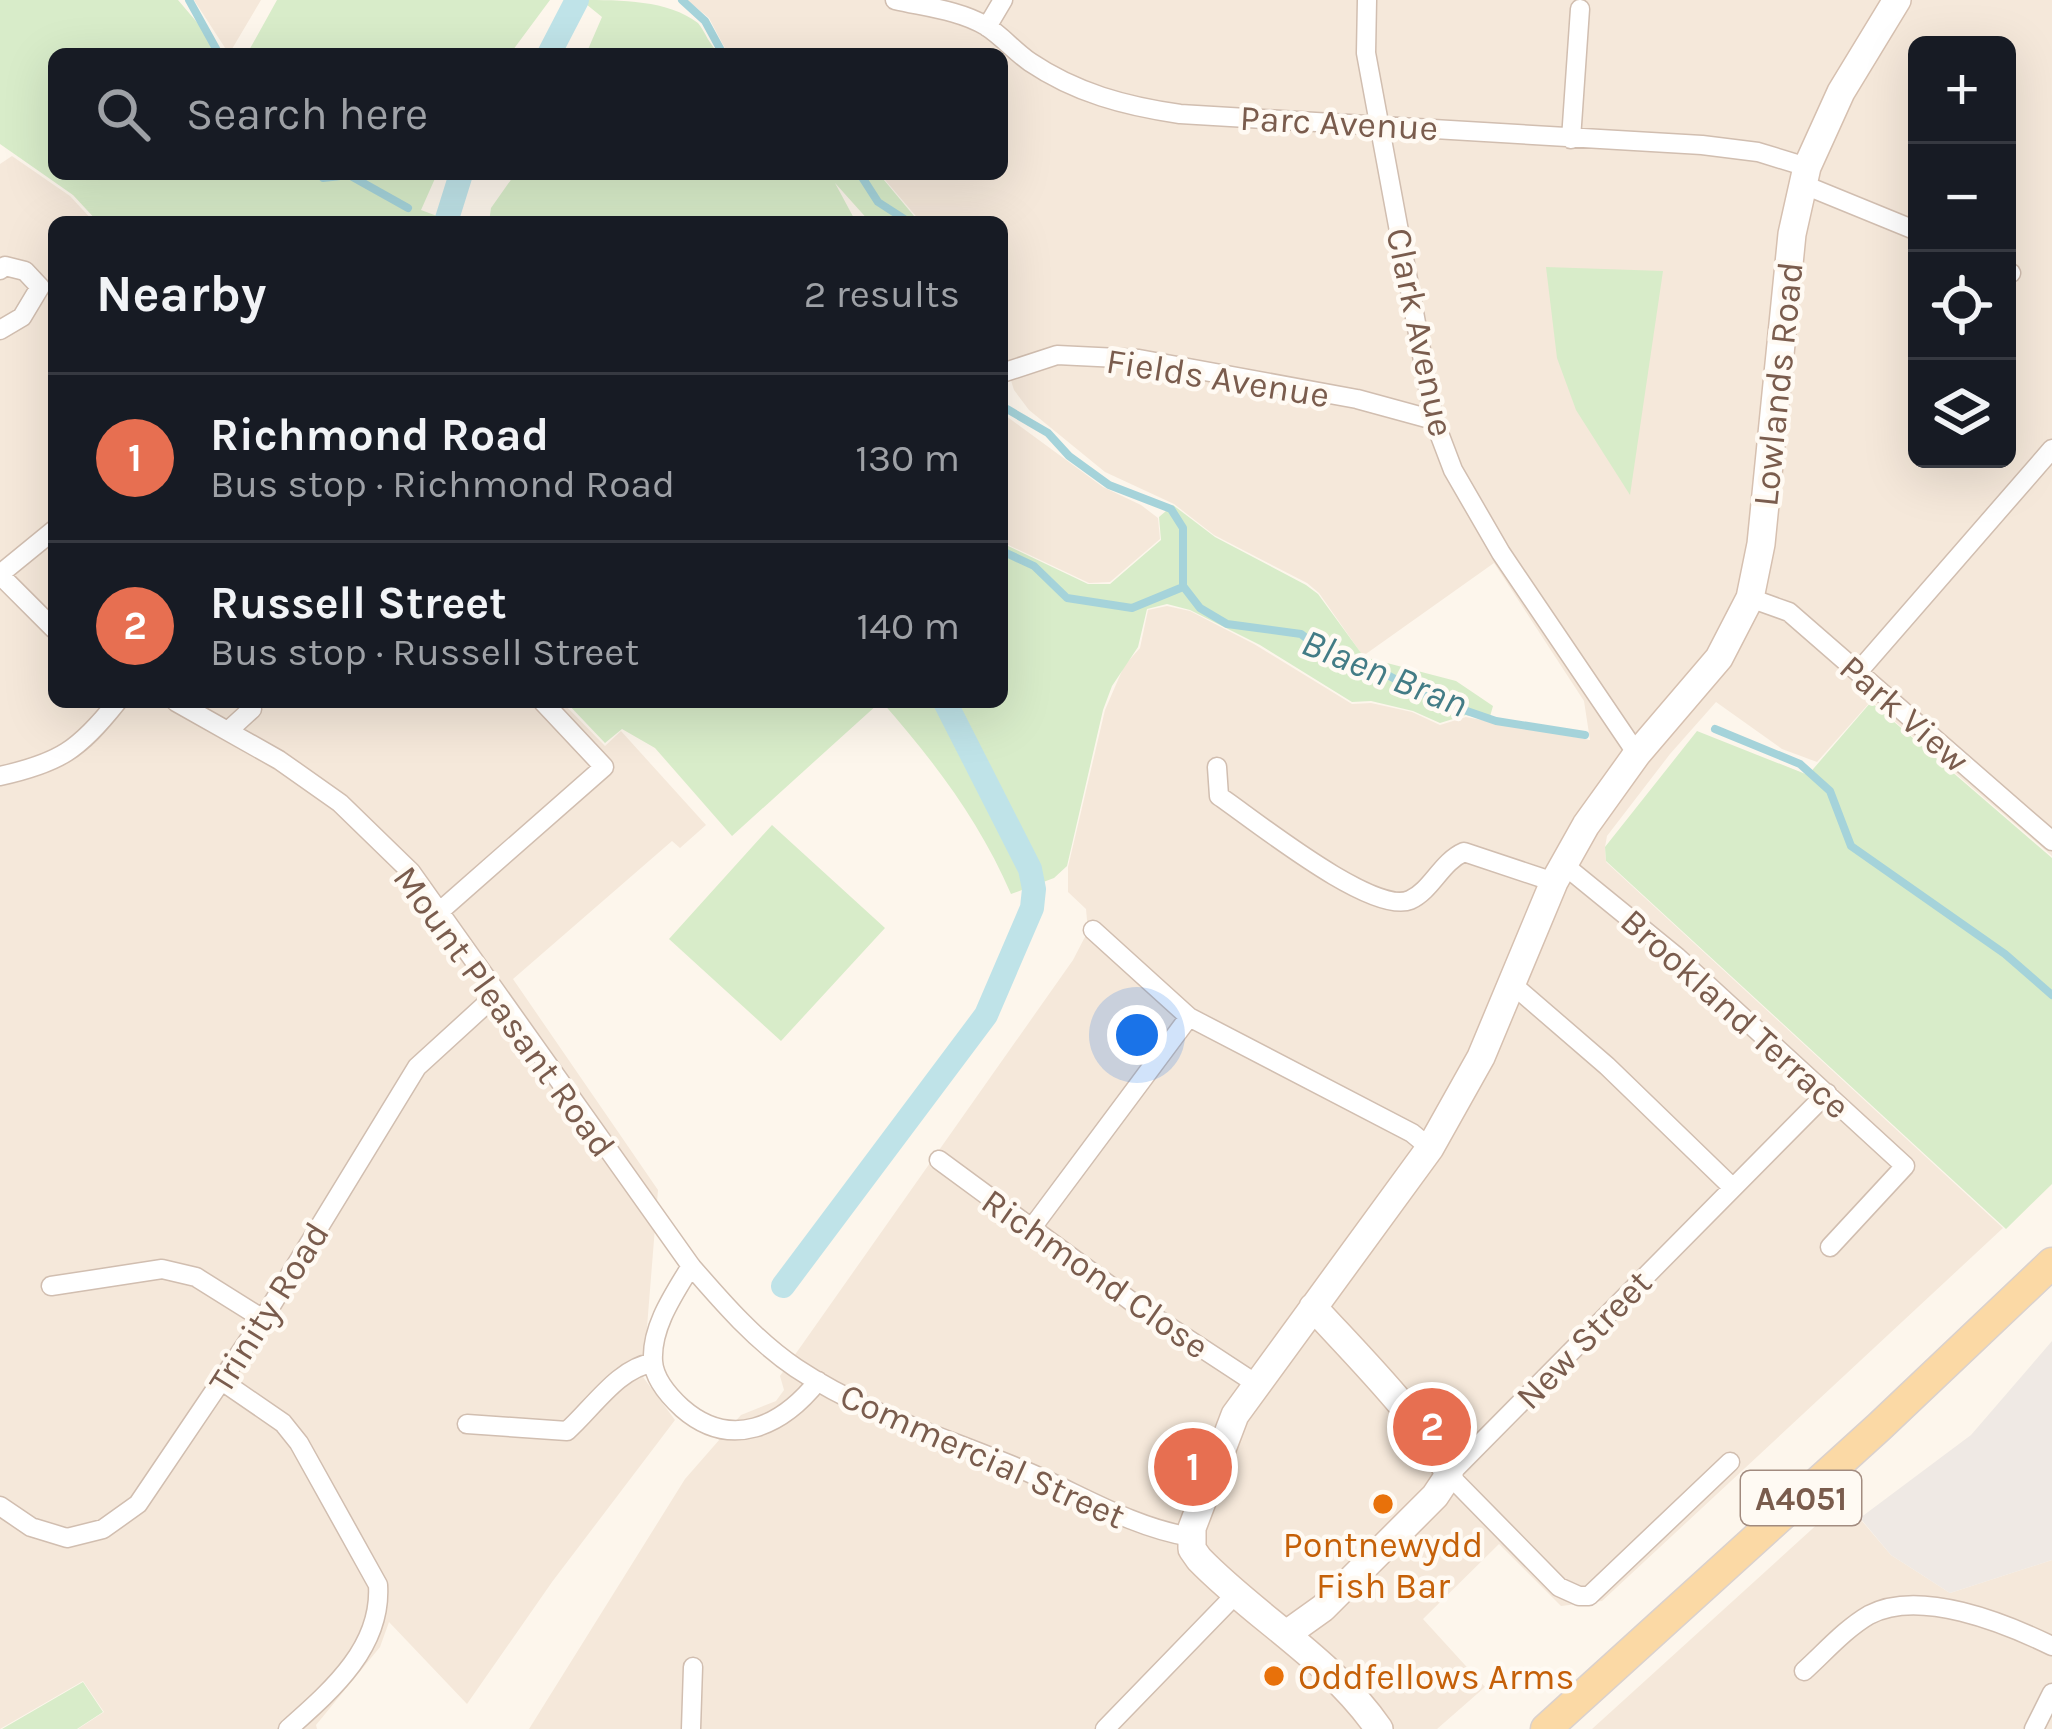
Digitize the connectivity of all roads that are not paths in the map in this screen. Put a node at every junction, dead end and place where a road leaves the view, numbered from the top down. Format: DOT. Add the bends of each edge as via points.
graph roads {
  1 [pos="895,0"];
  2 [pos="1003,0"];
  3 [pos="1367,0"];
  4 [pos="1897,0"];
  5 [pos="1580,9"];
  6 [pos="987,27"];
  7 [pos="1378,125"];
  8 [pos="1571,139"];
  9 [pos="1805,175"];
  10 [pos="1908,226"];
  11 [pos="0,270"];
  12 [pos="0,330"];
  13 [pos="1008,371"];
  14 [pos="1434,420"];
  15 [pos="2052,448"];
  16 [pos="48,535"];
  17 [pos="0,574"];
  18 [pos="1750,598"];
  19 [pos="48,623"];
  20 [pos="1858,672"];
  21 [pos="111,708"];
  22 [pos="187,708"];
  23 [pos="549,708"];
  24 [pos="251,709"];
  25 [pos="229,730"];
  26 [pos="1637,754"];
  27 [pos="1217,767"];
  28 [pos="0,776"];
  29 [pos="2052,841"];
  30 [pos="1559,873"];
  31 [pos="440,912"];
  32 [pos="1093,931"];
  33 [pos="1512,984"];
  34 [pos="497,994"];
  35 [pos="1189,1017"];
  36 [pos="1827,1094"];
  37 [pos="1430,1148"];
  38 [pos="938,1160"];
  39 [pos="1732,1187"];
  40 [pos="1031,1229"];
  41 [pos="1830,1247"];
  42 [pos="2052,1263"];
  43 [pos="691,1266"];
  44 [pos="51,1286"];
  45 [pos="1313,1307"];
  46 [pos="263,1319"];
  47 [pos="653,1363"];
  48 [pos="222,1381"];
  49 [pos="818,1382"];
  50 [pos="1256,1383"];
  51 [pos="467,1424"];
  52 [pos="1730,1462"];
  53 [pos="1449,1475"];
  54 [pos="0,1506"];
  55 [pos="1191,1537"];
  56 [pos="1237,1594"];
  57 [pos="1288,1633"];
  58 [pos="2052,1646"];
  59 [pos="693,1666"];
  60 [pos="1804,1671"];
  61 [pos="2052,1693"];
  62 [pos="288,1729"];
  63 [pos="691,1729"];
  64 [pos="1105,1729"];
  65 [pos="1379,1729"];
  66 [pos="1546,1729"];
  67 [pos="2034,1729"];
  1 -- 6 [label="street, Parc Avenue"];
  2 -- 6 [label="street"];
  3 -- 7 [label="street, Clark Avenue"];
  4 -- 9 [label="street, Lowlands Road" via="1841,92"];
  5 -- 8 [label="street"];
  6 -- 7 [label="street, Parc Avenue" via="1029,62 1133,108"];
  7 -- 8 [label="street, Parc Avenue"];
  7 -- 14 [label="street, Clark Avenue"];
  8 -- 9 [label="street, Parc Avenue" via="1758,152"];
  9 -- 10 [label="street, Parc Avenue"];
  9 -- 18 [label="street, Lowlands Road"];
  11 -- 12 [label="street" via="25,271 40,286 22,317"];
  13 -- 14 [label="street, Fields Avenue" via="1058,355 1139,359"];
  14 -- 26 [label="street, Clark Avenue" via="1468,500"];
  15 -- 20 [label="street"];
  16 -- 17 [label="street"];
  17 -- 19 [label="street"];
  18 -- 20 [label="street, Park View" via="1789,612"];
  18 -- 26 [label="street, Lowlands Road" via="1719,658"];
  20 -- 29 [label="street, Park View"];
  21 -- 28 [label="street" via="71,752"];
  22 -- 25 [label="street, Mount Pleasant Road"];
  23 -- 31 [label="street" via="604,767"];
  24 -- 25 [label="street"];
  25 -- 31 [label="street, Mount Pleasant Road" via="340,803"];
  26 -- 30 [label="street, Lowlands Road"];
  27 -- 30 [label="street, Brookland Terrace" via="1219,796 1374,898 1413,899 1464,852"];
  30 -- 33 [label="street, Lowlands Road"];
  30 -- 36 [label="street, Brookland Terrace" via="1663,945"];
  31 -- 34 [label="street, Mount Pleasant Road"];
  32 -- 35 [label="street"];
  33 -- 37 [label="street, Lowlands Road"];
  33 -- 39 [label="street"];
  34 -- 43 [label="street, Mount Pleasant Road"];
  34 -- 46 [label="street, Trinity Road" via="417,1067"];
  35 -- 37 [label="street"];
  35 -- 40 [label="street"];
  36 -- 39 [label="street, New Street"];
  36 -- 41 [label="street, Brookland Terrace" via="1905,1166"];
  37 -- 45 [label="street, Lowlands Road"];
  38 -- 40 [label="street, Richmond Close"];
  39 -- 53 [label="street, New Street"];
  40 -- 50 [label="street, Richmond Close"];
  42 -- 66 [label="main road, A4051"];
  43 -- 47 [label="street" via="665,1313"];
  43 -- 49 [label="street, Commercial Street" via="742,1322"];
  44 -- 46 [label="street" via="163,1269 196,1277"];
  45 -- 50 [label="street, Lowlands Road"];
  45 -- 53 [label="street"];
  46 -- 48 [label="street, Trinity Road"];
  47 -- 49 [label="street" via="673,1400 727,1430 791,1411"];
  47 -- 51 [label="street" via="627,1373 567,1431"];
  48 -- 54 [label="street, Trinity Road" via="138,1504 103,1529 67,1538"];
  48 -- 62 [label="street" via="299,1443 378,1585 380,1610 362,1651"];
  49 -- 55 [label="street, Commercial Street" via="1118,1515"];
  50 -- 55 [label="street, Lowlands Road" via="1235,1415"];
  52 -- 53 [label="street" via="1598,1591 1579,1596 1559,1587"];
  53 -- 57 [label="street, New Street" via="1323,1608"];
  55 -- 56 [label="street" via="1199,1558"];
  56 -- 57 [label="street"];
  56 -- 64 [label="street"];
  57 -- 65 [label="street"];
  58 -- 60 [label="street" via="1984,1618 1902,1605 1867,1616"];
  59 -- 63 [label="street"];
  61 -- 67 [label="street"];
}
